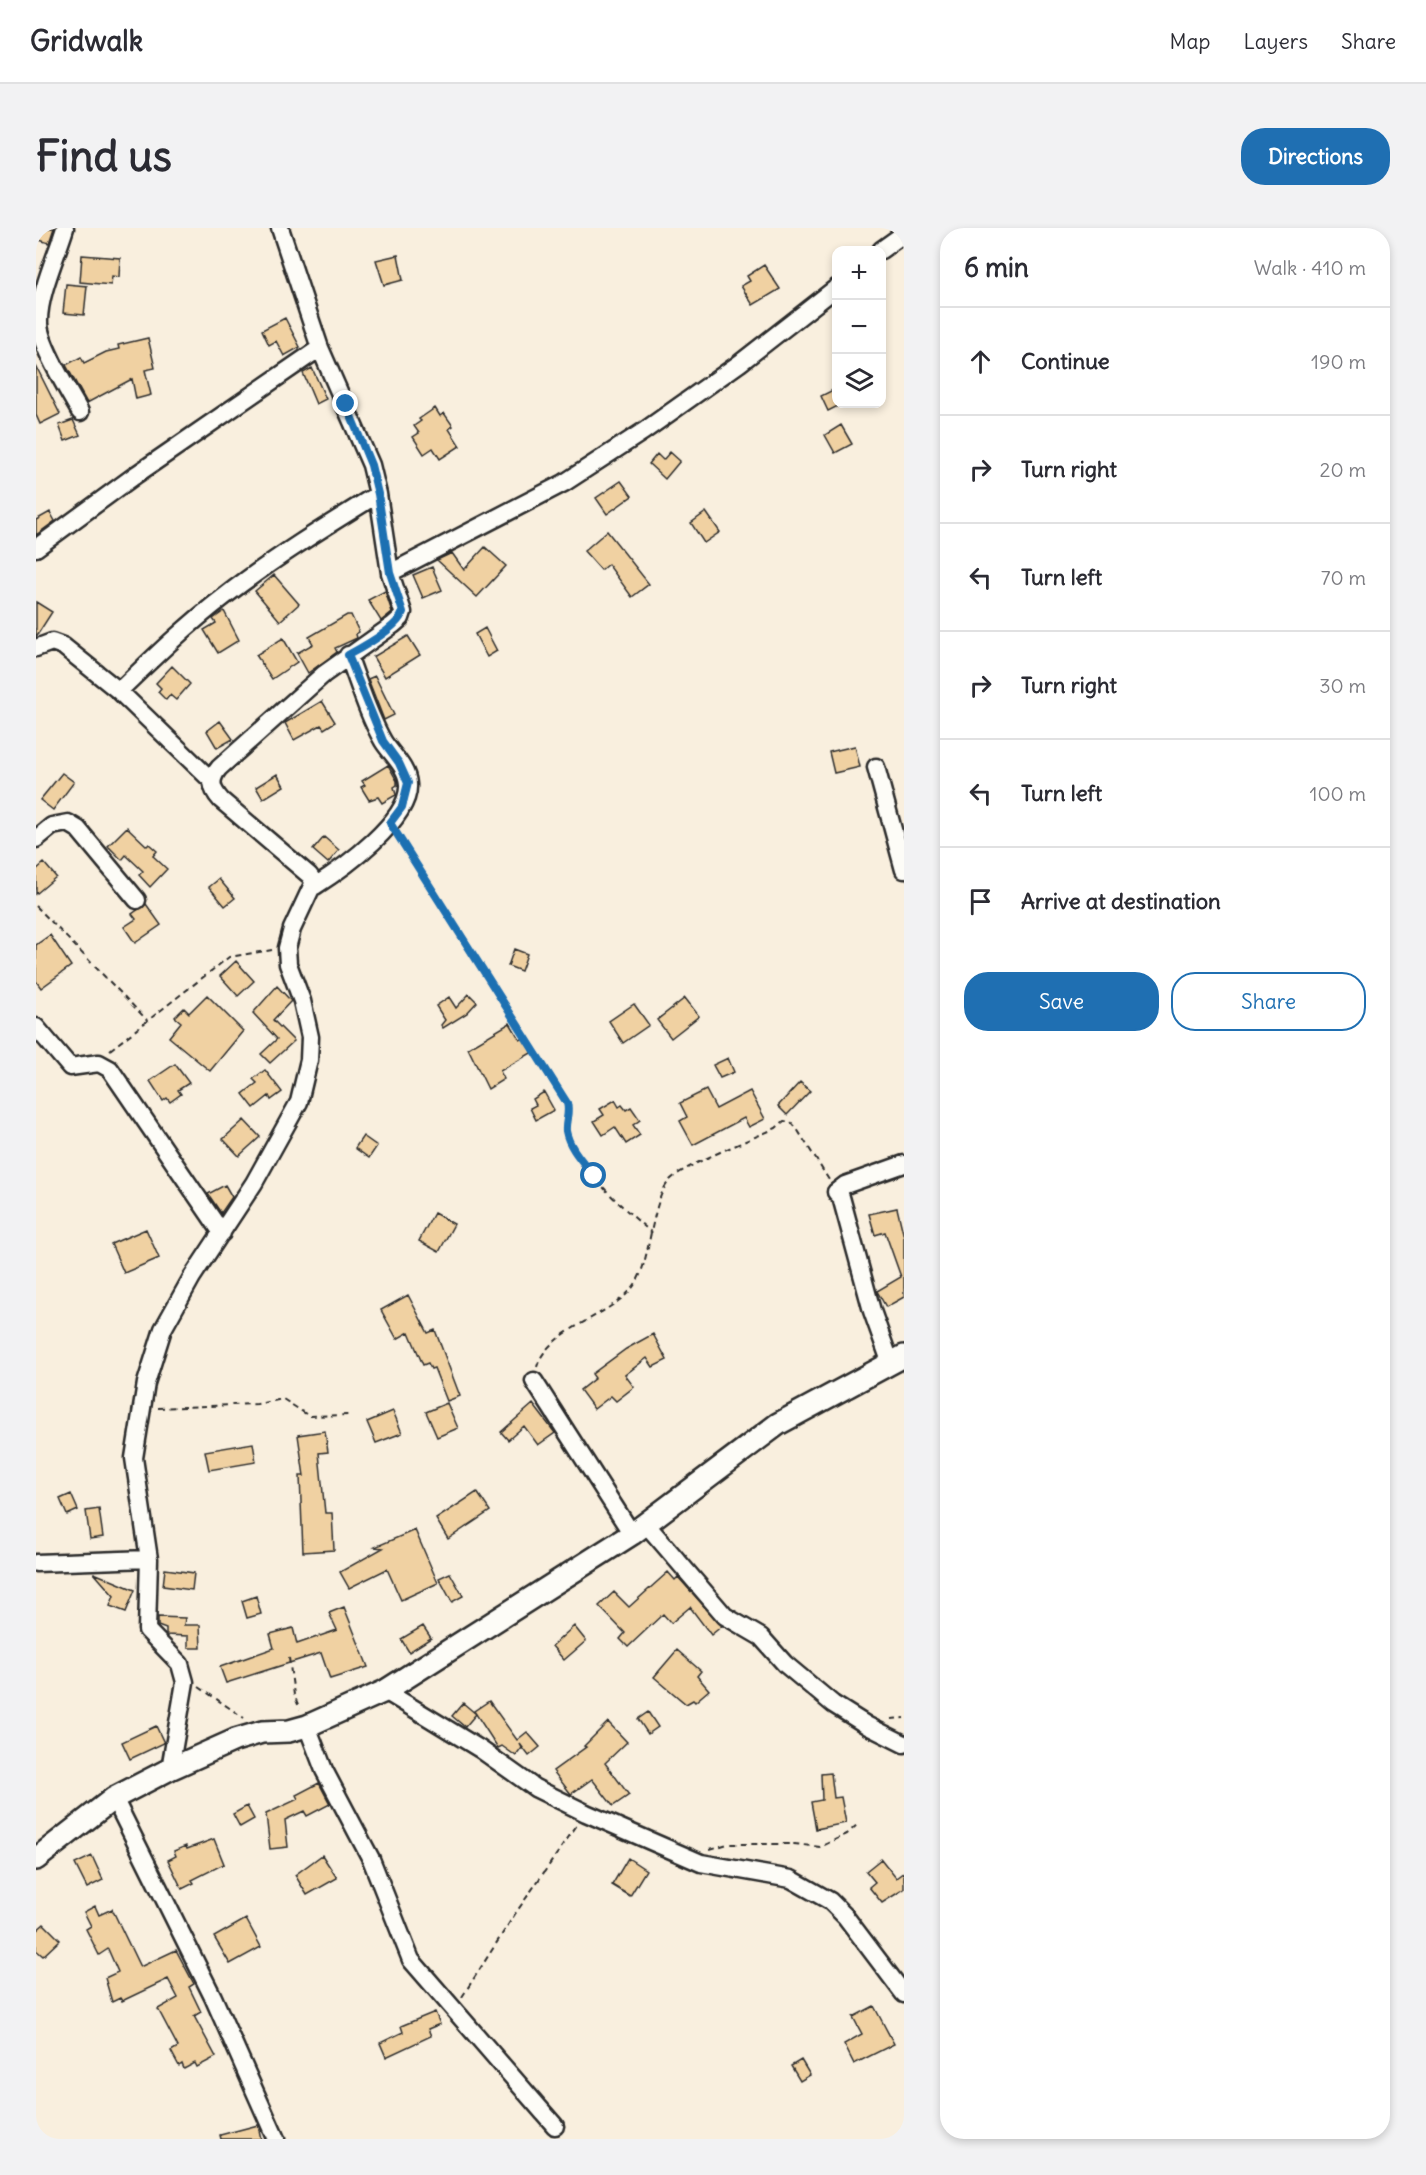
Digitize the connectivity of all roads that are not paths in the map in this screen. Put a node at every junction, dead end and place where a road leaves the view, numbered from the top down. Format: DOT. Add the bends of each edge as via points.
graph roads {
  1 [pos="65,228"];
  2 [pos="280,228"];
  3 [pos="901,234"];
  4 [pos="886,246"];
  5 [pos="832,292"];
  6 [pos="320,348"];
  7 [pos="80,412"];
  8 [pos="378,494"];
  9 [pos="36,548"];
  10 [pos="390,573"];
  11 [pos="36,648"];
  12 [pos="348,655"];
  13 [pos="119,691"];
  14 [pos="876,767"];
  15 [pos="212,781"];
  16 [pos="36,839"];
  17 [pos="904,870"];
  18 [pos="315,886"];
  19 [pos="137,900"];
  20 [pos="36,1027"];
  21 [pos="904,1164"];
  22 [pos="222,1233"];
  23 [pos="897,1360"];
  24 [pos="534,1382"];
  25 [pos="639,1529"];
  26 [pos="149,1560"];
  27 [pos="36,1563"];
  28 [pos="385,1691"];
  29 [pos="307,1726"];
  30 [pos="904,1744"];
  31 [pos="170,1769"];
  32 [pos="114,1798"];
  33 [pos="36,1859"];
  34 [pos="904,1994"];
  35 [pos="555,2126"];
  36 [pos="276,2139"];
  1 -- 7 [label="street" via="39,322 63,383"];
  2 -- 6 [label="street"];
  3 -- 4 [label="street"];
  5 -- 10 [label="street" via="644,432 564,483"];
  6 -- 8 [label="street" via="371,465"];
  6 -- 9 [label="street"];
  8 -- 10 [label="street"];
  8 -- 13 [label="street" via="273,560 223,597"];
  10 -- 12 [label="street" via="402,605 401,618"];
  11 -- 13 [label="street" via="49,642 57,644"];
  12 -- 15 [label="street" via="219,768"];
  12 -- 18 [label="street" via="383,741 408,783 402,807 390,823 343,868"];
  13 -- 15 [label="street"];
  14 -- 17 [label="street"];
  15 -- 18 [label="street" via="213,791 221,800 309,875"];
  16 -- 19 [label="street" via="52,826 68,823 78,829"];
  18 -- 22 [label="street" via="292,929 287,948 288,963 309,1023 309,1060 304,1084 294,1114"];
  20 -- 22 [label="street" via="70,1067 92,1063 110,1069"];
  21 -- 23 [label="street" via="845,1185 836,1192 841,1197 872,1311"];
  22 -- 26 [label="street" via="163,1329 146,1383 134,1472"];
  23 -- 25 [label="street" via="778,1425"];
  24 -- 25 [label="street"];
  25 -- 28 [label="street"];
  25 -- 30 [label="street" via="726,1616 761,1637 825,1698"];
  26 -- 27 [label="street"];
  26 -- 31 [label="street" via="147,1630 180,1664 185,1682"];
  28 -- 29 [label="street"];
  28 -- 34 [label="street" via="535,1788 586,1813 684,1856 718,1866 778,1875 830,1901"];
  29 -- 31 [label="street" via="235,1740"];
  29 -- 35 [label="street" via="324,1770 371,1859 411,1960"];
  31 -- 32 [label="street"];
  32 -- 33 [label="street"];
  32 -- 36 [label="street" via="213,1997"];
}
